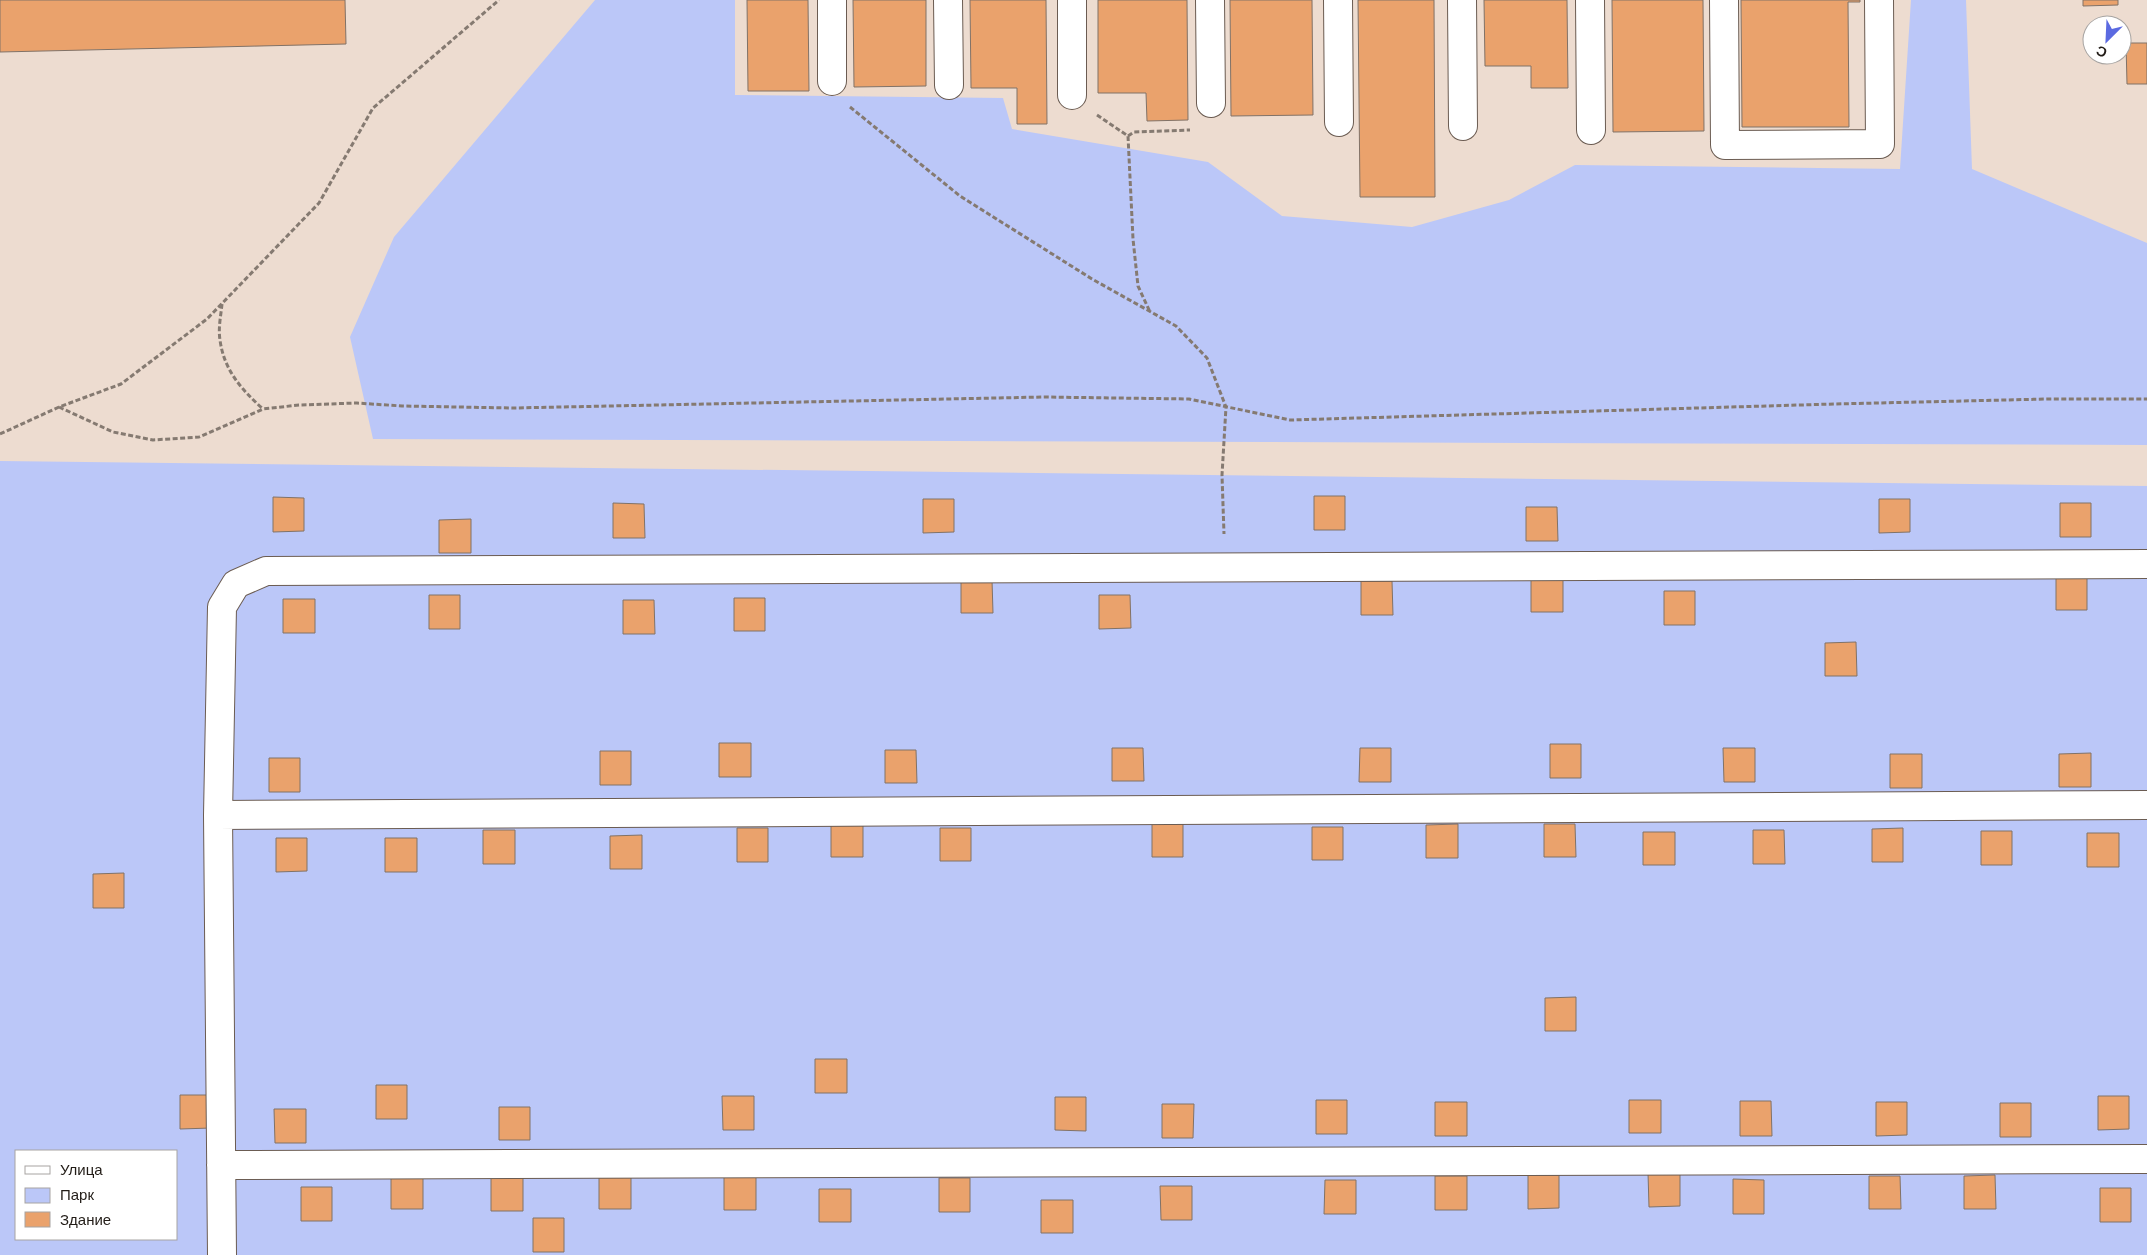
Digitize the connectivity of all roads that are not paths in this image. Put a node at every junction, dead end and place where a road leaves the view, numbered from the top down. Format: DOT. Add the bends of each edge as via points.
graph roads {
  1 [pos="832,0"];
  2 [pos="948,0"];
  3 [pos="1072,0"];
  4 [pos="1210,0"];
  5 [pos="1338,0"];
  6 [pos="1462,0"];
  7 [pos="1590,0"];
  8 [pos="1724,0"];
  9 [pos="1879,0"];
  10 [pos="832,82"];
  11 [pos="949,85"];
  12 [pos="1072,95"];
  13 [pos="1211,103"];
  14 [pos="1339,122"];
  15 [pos="1462,126"];
  16 [pos="1591,130"];
  17 [pos="2147,564"];
  18 [pos="2147,806"];
  19 [pos="218,815"];
  20 [pos="2147,1159"];
  21 [pos="221,1165"];
  22 [pos="222,1255"];
  1 -- 10 [label="lane"];
  2 -- 11 [label="lane"];
  3 -- 12 [label="lane"];
  4 -- 13 [label="lane"];
  5 -- 14 [label="lane"];
  6 -- 15 [label="lane"];
  7 -- 16 [label="lane"];
  8 -- 9 [label="lane" via="1725,145 1880,144"];
  17 -- 19 [label="lane" via="266,571 236,584 222,606"];
  18 -- 19 [label="lane"];
  19 -- 21 [label="lane"];
  20 -- 21 [label="lane"];
  21 -- 22 [label="lane"];
}
